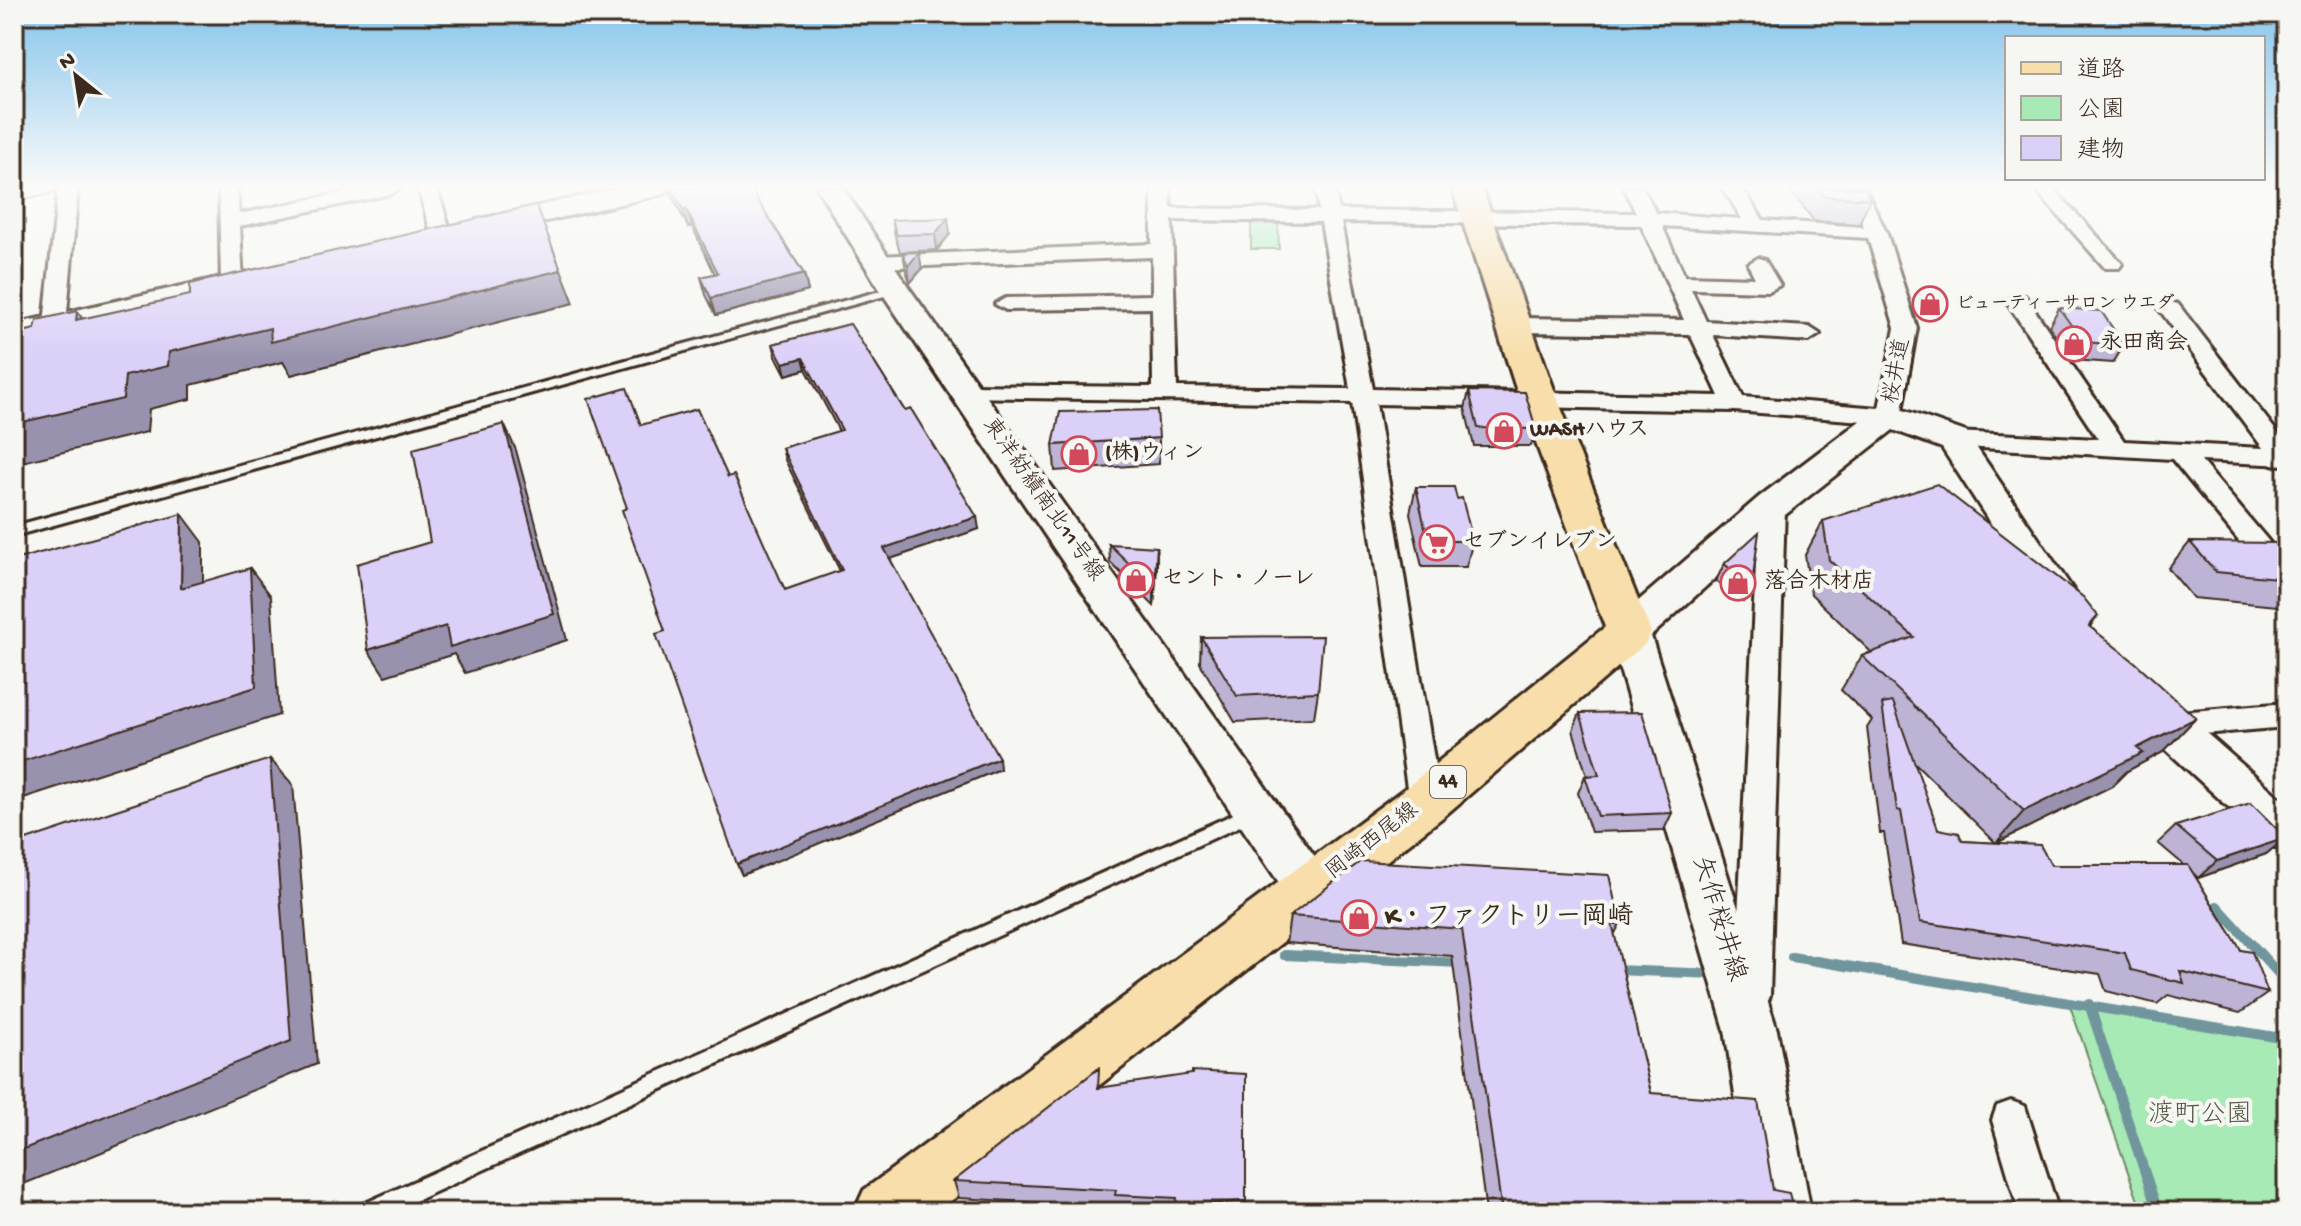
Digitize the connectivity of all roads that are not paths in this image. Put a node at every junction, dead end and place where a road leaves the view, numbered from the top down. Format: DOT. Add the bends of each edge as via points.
graph roads {
  1 [pos="63,245"];
  2 [pos="231,245"];
  3 [pos="866,245"];
  4 [pos="1162,245"];
  5 [pos="1335,245"];
  6 [pos="1487,245"];
  7 [pos="1661,245"];
  8 [pos="1880,245"];
  9 [pos="2095,245"];
  10 [pos="1162,250"];
  11 [pos="1758,264"];
  12 [pos="2112,264"];
  13 [pos="277,273"];
  14 [pos="886,276"];
  15 [pos="1678,282"];
  16 [pos="232,284"];
  17 [pos="1163,301"];
  18 [pos="2017,301"];
  19 [pos="1006,304"];
  20 [pos="2170,309"];
  21 [pos="55,324"];
  22 [pos="1514,325"];
  23 [pos="1699,327"];
  24 [pos="14,334"];
  25 [pos="1809,334"];
  26 [pos="967,392"];
  27 [pos="1165,393"];
  28 [pos="1363,397"];
  29 [pos="1538,398"];
  30 [pos="1734,404"];
  31 [pos="1889,416"];
  32 [pos="1954,440"];
  33 [pos="2117,449"];
  34 [pos="2180,452"];
  35 [pos="2285,457"];
  36 [pos="1772,506"];
  37 [pos="14,531"];
  38 [pos="2284,575"];
  39 [pos="1629,632"];
  40 [pos="2083,633"];
  41 [pos="2112,668"];
  42 [pos="2287,715"];
  43 [pos="2168,725"];
  44 [pos="1425,802"];
  45 [pos="1257,811"];
  46 [pos="2287,832"];
  47 [pos="1343,878"];
  48 [pos="1751,1030"];
  49 [pos="2011,1120"];
  50 [pos="368,1212"];
  51 [pos="886,1212"];
  52 [pos="1782,1212"];
  53 [pos="2039,1212"];
  1 -- 21 [label="street"];
  2 -- 16 [label="street"];
  3 -- 14 [label="street, 東洋紡績南北11号線"];
  4 -- 10 [label="street"];
  5 -- 28 [label="street"];
  6 -- 22 [label="main road"];
  7 -- 15 [label="street"];
  8 -- 31 [label="street, 桜井道" via="1906,328"];
  9 -- 12 [label="street"];
  10 -- 14 [label="street"];
  10 -- 17 [label="street"];
  11 -- 15 [label="street" via="1769,285"];
  13 -- 16 [label="street"];
  14 -- 26 [label="street, 東洋紡績南北11号線"];
  14 -- 37 [label="lane"];
  15 -- 23 [label="street"];
  16 -- 21 [label="street"];
  17 -- 19 [label="street"];
  17 -- 27 [label="street"];
  18 -- 33 [label="street"];
  20 -- 35 [label="street"];
  21 -- 24 [label="street"];
  22 -- 23 [label="street"];
  22 -- 29 [label="main road"];
  23 -- 25 [label="street"];
  23 -- 30 [label="street"];
  26 -- 27 [label="street"];
  26 -- 45 [label="street, 東洋紡績南北11号線"];
  27 -- 28 [label="street"];
  28 -- 29 [label="street"];
  28 -- 44 [label="street"];
  29 -- 30 [label="street"];
  29 -- 39 [label="main road"];
  30 -- 31 [label="street"];
  31 -- 32 [label="street"];
  31 -- 36 [label="street, 桜井道"];
  32 -- 33 [label="street"];
  32 -- 40 [label="street"];
  33 -- 34 [label="street"];
  34 -- 35 [label="street"];
  34 -- 38 [label="street"];
  36 -- 39 [label="street, 桜井道"];
  36 -- 48 [label="street"];
  39 -- 44 [label="main road, 岡崎西尾線 / 44"];
  39 -- 48 [label="street, 矢作桜井線"];
  41 -- 43 [label="street"];
  42 -- 43 [label="street"];
  43 -- 46 [label="street"];
  44 -- 47 [label="main road, 岡崎西尾線 / 44"];
  45 -- 47 [label="street, 東洋紡績南北11号線"];
  45 -- 50 [label="lane"];
  47 -- 51 [label="main road, 岡崎西尾線 / 44"];
  48 -- 52 [label="street, 矢作桜井線"];
  49 -- 53 [label="street"];
}
